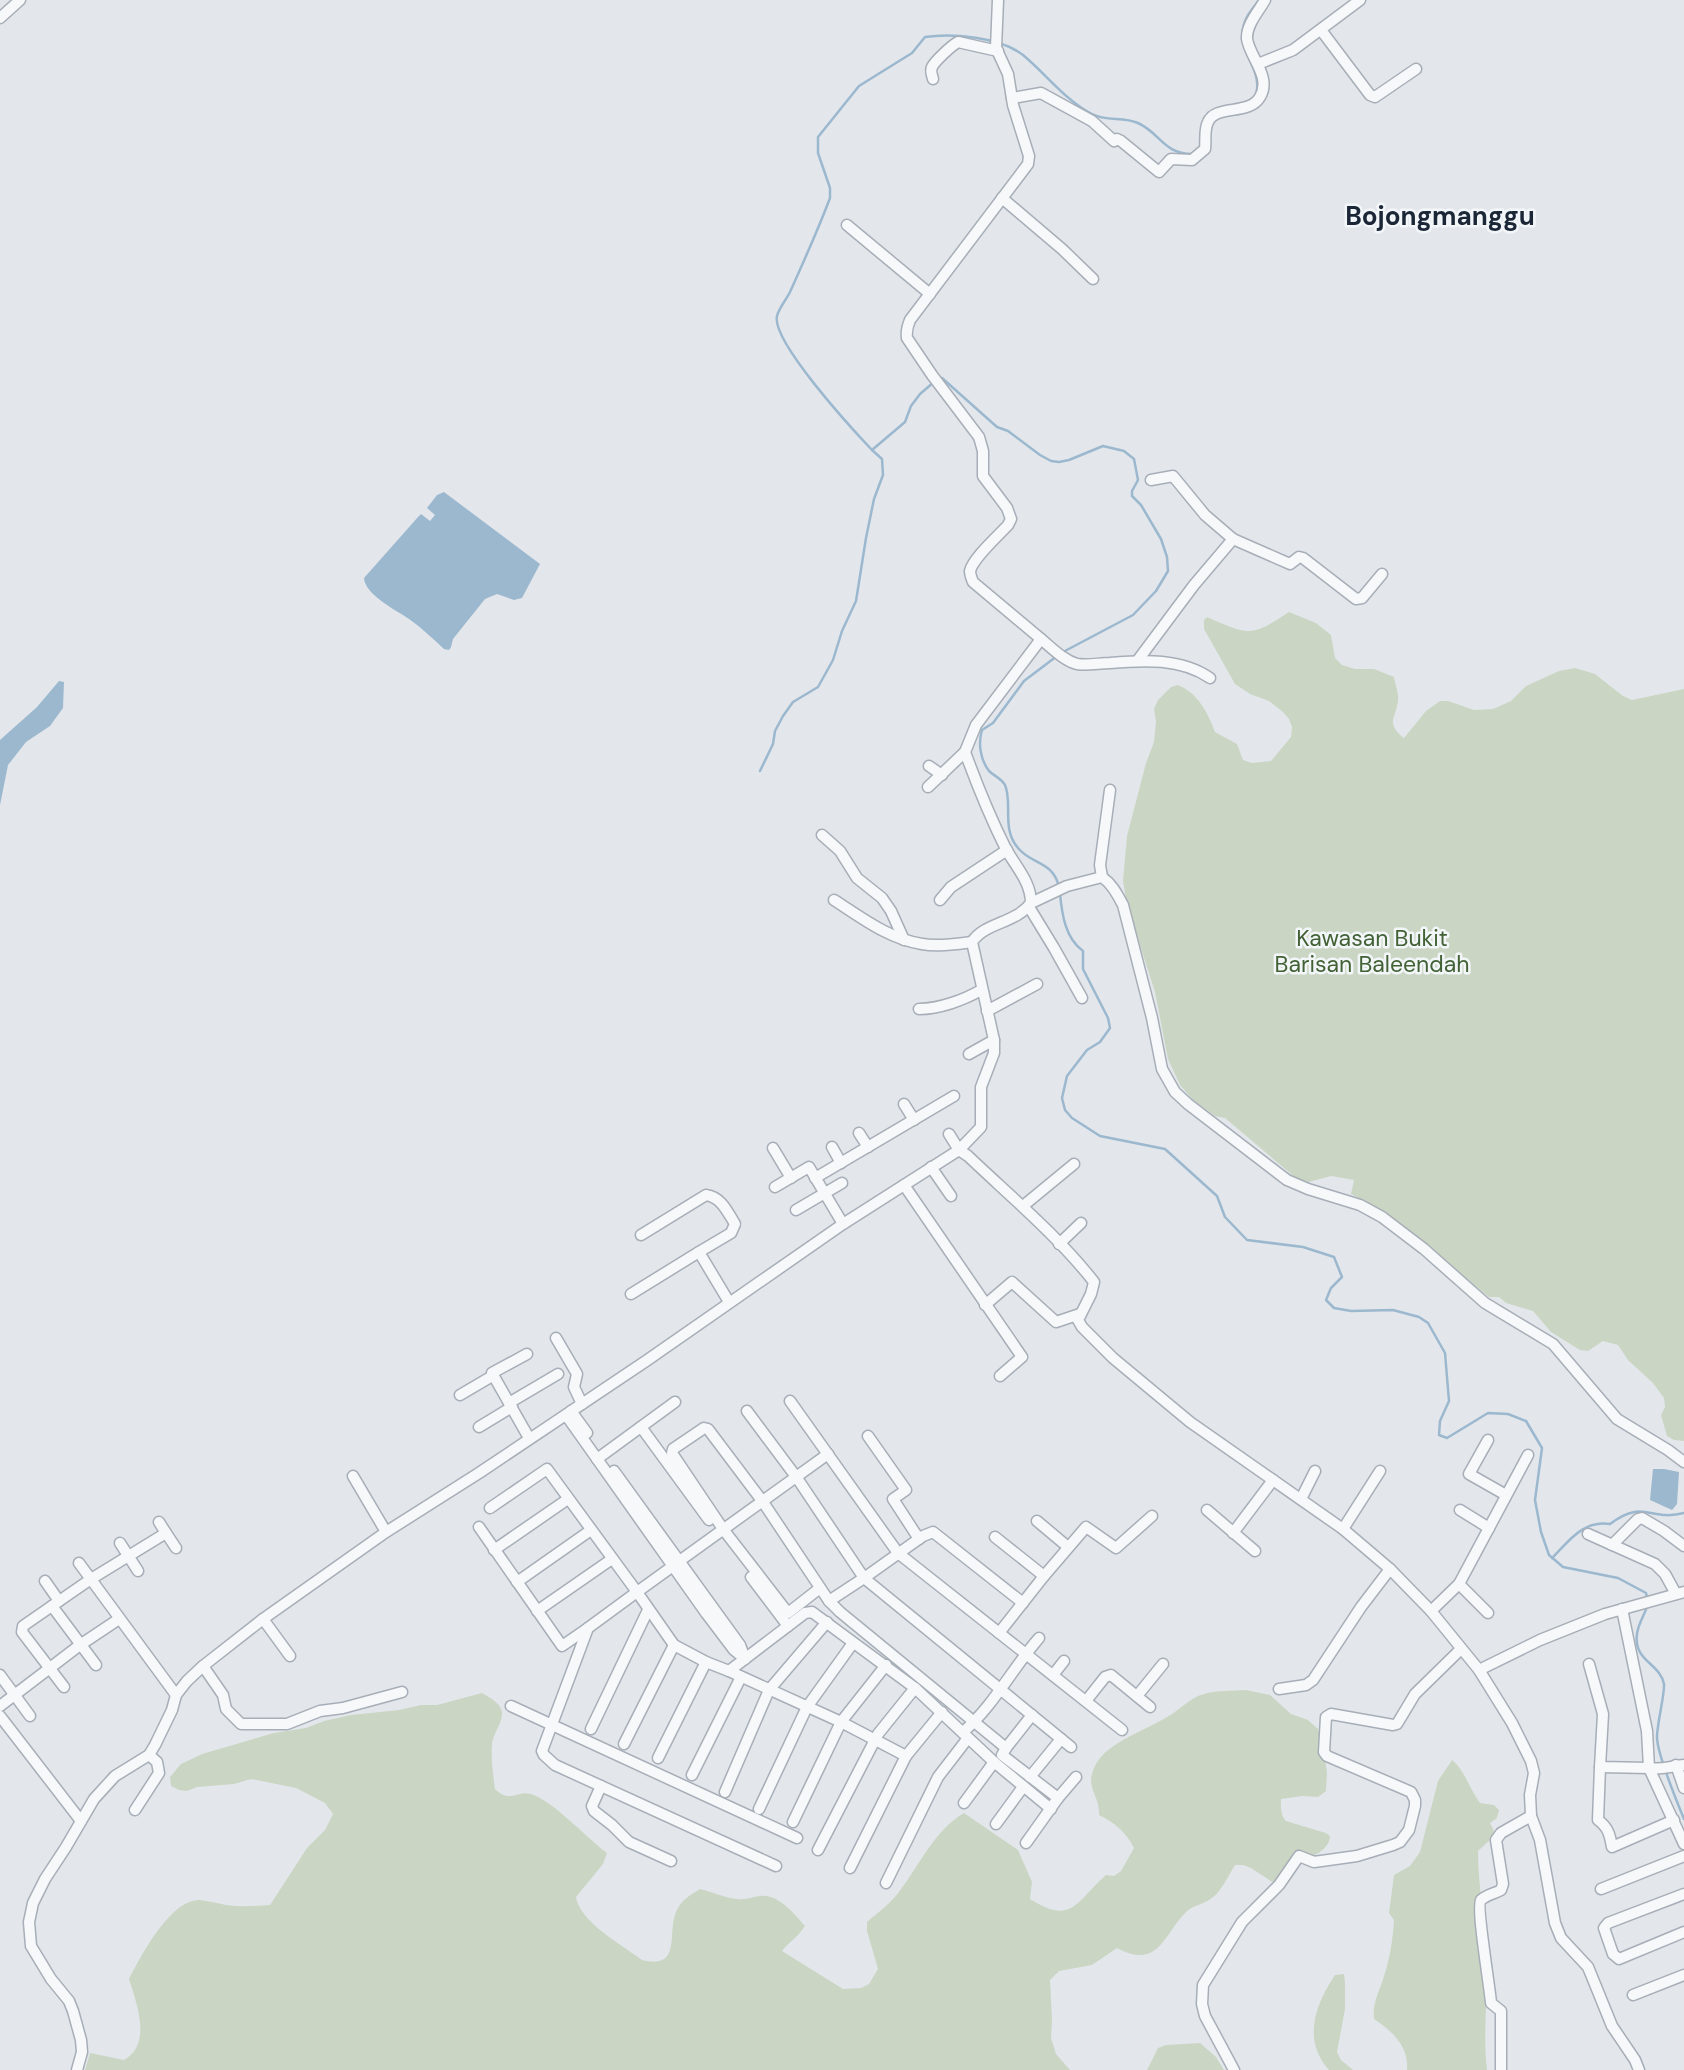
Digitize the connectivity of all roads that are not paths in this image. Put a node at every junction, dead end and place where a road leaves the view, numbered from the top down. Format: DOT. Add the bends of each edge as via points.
graph roads {
  1 [pos="20,0"];
  2 [pos="998,0"];
  3 [pos="1360,0"];
  4 [pos="1258,3"];
  5 [pos="0,18"];
  6 [pos="1321,30"];
  7 [pos="997,49"];
  8 [pos="1258,64"];
  9 [pos="1416,69"];
  10 [pos="933,79"];
  11 [pos="1012,98"];
  12 [pos="1002,198"];
  13 [pos="847,225"];
  14 [pos="1093,279"];
  15 [pos="930,294"];
  16 [pos="1151,480"];
  17 [pos="1233,539"];
  18 [pos="1382,574"];
  19 [pos="1041,639"];
  20 [pos="1138,660"];
  21 [pos="1210,678"];
  22 [pos="965,751"];
  23 [pos="929,766"];
  24 [pos="942,775"];
  25 [pos="928,788"];
  26 [pos="1110,790"];
  27 [pos="822,835"];
  28 [pos="1007,850"];
  29 [pos="1102,877"];
  30 [pos="834,900"];
  31 [pos="940,900"];
  32 [pos="1030,905"];
  33 [pos="904,940"];
  34 [pos="972,942"];
  35 [pos="1037,984"];
  36 [pos="981,990"];
  37 [pos="1082,998"];
  38 [pos="919,1009"];
  39 [pos="987,1012"];
  40 [pos="994,1040"];
  41 [pos="969,1054"];
  42 [pos="954,1096"];
  43 [pos="904,1104"];
  44 [pos="914,1120"];
  45 [pos="859,1133"];
  46 [pos="949,1134"];
  47 [pos="832,1147"];
  48 [pos="868,1147"];
  49 [pos="773,1148"];
  50 [pos="959,1150"];
  51 [pos="841,1163"];
  52 [pos="1074,1164"];
  53 [pos="931,1167"];
  54 [pos="791,1178"];
  55 [pos="815,1178"];
  56 [pos="842,1183"];
  57 [pos="904,1185"];
  58 [pos="775,1187"];
  59 [pos="824,1193"];
  60 [pos="951,1196"];
  61 [pos="1023,1206"];
  62 [pos="796,1210"];
  63 [pos="1081,1223"];
  64 [pos="842,1224"];
  65 [pos="640,1235"];
  66 [pos="1059,1244"];
  67 [pos="699,1252"];
  68 [pos="631,1294"];
  69 [pos="729,1302"];
  70 [pos="985,1305"];
  71 [pos="1080,1314"];
  72 [pos="556,1338"];
  73 [pos="527,1353"];
  74 [pos="558,1374"];
  75 [pos="494,1375"];
  76 [pos="1000,1376"];
  77 [pos="460,1395"];
  78 [pos="790,1401"];
  79 [pos="675,1402"];
  80 [pos="582,1404"];
  81 [pos="511,1405"];
  82 [pos="747,1411"];
  83 [pos="568,1413"];
  84 [pos="479,1427"];
  85 [pos="640,1427"];
  86 [pos="868,1436"];
  87 [pos="530,1438"];
  88 [pos="1488,1440"];
  89 [pos="828,1454"];
  90 [pos="1528,1455"];
  91 [pos="600,1457"];
  92 [pos="1684,1462"];
  93 [pos="1315,1471"];
  94 [pos="1380,1471"];
  95 [pos="353,1476"];
  96 [pos="797,1478"];
  97 [pos="1273,1480"];
  98 [pos="1506,1496"];
  99 [pos="568,1499"];
  100 [pos="1301,1499"];
  101 [pos="763,1502"];
  102 [pos="490,1508"];
  103 [pos="1207,1510"];
  104 [pos="1460,1510"];
  105 [pos="1152,1517"];
  106 [pos="1037,1521"];
  107 [pos="159,1522"];
  108 [pos="479,1528"];
  109 [pos="1489,1528"];
  110 [pos="1343,1529"];
  111 [pos="591,1530"];
  112 [pos="721,1531"];
  113 [pos="386,1532"];
  114 [pos="166,1533"];
  115 [pos="1234,1533"];
  116 [pos="1588,1534"];
  117 [pos="995,1537"];
  118 [pos="919,1538"];
  119 [pos="120,1543"];
  120 [pos="1612,1545"];
  121 [pos="1684,1546"];
  122 [pos="1068,1547"];
  123 [pos="176,1548"];
  124 [pos="494,1550"];
  125 [pos="1255,1551"];
  126 [pos="898,1553"];
  127 [pos="129,1556"];
  128 [pos="612,1559"];
  129 [pos="79,1563"];
  130 [pos="676,1564"];
  131 [pos="1390,1569"];
  132 [pos="138,1571"];
  133 [pos="1044,1576"];
  134 [pos="864,1578"];
  135 [pos="91,1579"];
  136 [pos="45,1581"];
  137 [pos="517,1582"];
  138 [pos="1459,1584"];
  139 [pos="820,1588"];
  140 [pos="637,1592"];
  141 [pos="1680,1593"];
  142 [pos="829,1601"];
  143 [pos="55,1603"];
  144 [pos="1023,1604"];
  145 [pos="1622,1609"];
  146 [pos="648,1610"];
  147 [pos="537,1611"];
  148 [pos="1430,1611"];
  149 [pos="1488,1613"];
  150 [pos="119,1619"];
  151 [pos="263,1619"];
  152 [pos="827,1622"];
  153 [pos="788,1626"];
  154 [pos="588,1628"];
  155 [pos="999,1633"];
  156 [pos="1039,1638"];
  157 [pos="853,1643"];
  158 [pos="80,1645"];
  159 [pos="674,1645"];
  160 [pos="1461,1649"];
  161 [pos="1025,1654"];
  162 [pos="290,1656"];
  163 [pos="745,1659"];
  164 [pos="1064,1661"];
  165 [pos="706,1662"];
  166 [pos="1163,1664"];
  167 [pos="1589,1664"];
  168 [pos="96,1665"];
  169 [pos="886,1665"];
  170 [pos="202,1666"];
  171 [pos="49,1668"];
  172 [pos="1479,1670"];
  173 [pos="729,1671"];
  174 [pos="0,1675"];
  175 [pos="1053,1675"];
  176 [pos="741,1676"];
  177 [pos="64,1687"];
  178 [pos="915,1688"];
  179 [pos="1279,1689"];
  180 [pos="769,1690"];
  181 [pos="1002,1690"];
  182 [pos="402,1692"];
  183 [pos="15,1695"];
  184 [pos="176,1695"];
  185 [pos="1137,1696"];
  186 [pos="1086,1701"];
  187 [pos="0,1706"];
  188 [pos="511,1706"];
  189 [pos="807,1707"];
  190 [pos="1150,1707"];
  191 [pos="942,1712"];
  192 [pos="1032,1715"];
  193 [pos="0,1716"];
  194 [pos="30,1716"];
  195 [pos="841,1722"];
  196 [pos="973,1723"];
  197 [pos="552,1725"];
  198 [pos="591,1729"];
  199 [pos="1122,1730"];
  200 [pos="965,1735"];
  201 [pos="875,1739"];
  202 [pos="1061,1739"];
  203 [pos="624,1744"];
  204 [pos="1071,1747"];
  205 [pos="1006,1748"];
  206 [pos="149,1755"];
  207 [pos="906,1756"];
  208 [pos="658,1758"];
  209 [pos="994,1762"];
  210 [pos="1677,1766"];
  211 [pos="1600,1768"];
  212 [pos="1649,1768"];
  213 [pos="692,1775"];
  214 [pos="1030,1777"];
  215 [pos="1076,1777"];
  216 [pos="601,1786"];
  217 [pos="1023,1787"];
  218 [pos="1684,1788"];
  219 [pos="724,1792"];
  220 [pos="1058,1798"];
  221 [pos="964,1803"];
  222 [pos="759,1809"];
  223 [pos="1051,1809"];
  224 [pos="135,1810"];
  225 [pos="1531,1816"];
  226 [pos="1674,1820"];
  227 [pos="81,1821"];
  228 [pos="793,1822"];
  229 [pos="996,1824"];
  230 [pos="797,1838"];
  231 [pos="1026,1843"];
  232 [pos="1684,1844"];
  233 [pos="818,1850"];
  234 [pos="1684,1856"];
  235 [pos="671,1861"];
  236 [pos="776,1866"];
  237 [pos="850,1868"];
  238 [pos="886,1882"];
  239 [pos="1601,1889"];
  240 [pos="1684,1894"];
  241 [pos="1684,1932"];
  242 [pos="1684,1975"];
  243 [pos="1633,1995"];
  244 [pos="78,2070"];
  245 [pos="1234,2070"];
  246 [pos="1501,2070"];
  247 [pos="1639,2070"];
  1 -- 5 [label="street"];
  2 -- 7 [label="street"];
  3 -- 6 [label="street"];
  4 -- 8 [label="street" via="1247,39"];
  6 -- 8 [label="street" via="1293,50"];
  6 -- 9 [label="street" via="1370,95 1379,96"];
  7 -- 10 [label="street" via="953,44 933,66"];
  7 -- 11 [label="street"];
  8 -- 11 [label="street" via="1263,77 1259,99 1251,106 1215,114 1206,125 1205,149 1200,155 1192,160 1171,159 1159,172 1092,121 1041,93"];
  11 -- 12 [label="street" via="1029,156 1024,171"];
  12 -- 14 [label="street"];
  12 -- 15 [label="street"];
  13 -- 15 [label="street"];
  15 -- 19 [label="street" via="910,320 907,338 979,437 984,476 1011,519 975,561 970,575"];
  16 -- 17 [label="street" via="1175,477 1205,515"];
  17 -- 18 [label="street" via="1290,564 1303,558 1356,599"];
  17 -- 20 [label="street"];
  19 -- 20 [label="street" via="1075,663"];
  19 -- 22 [label="street" via="976,724"];
  20 -- 21 [label="street" via="1185,665"];
  22 -- 24 [label="street"];
  22 -- 28 [label="street"];
  23 -- 24 [label="street"];
  24 -- 25 [label="street"];
  26 -- 29 [label="street"];
  27 -- 33 [label="street" via="841,851 857,878 882,898"];
  28 -- 31 [label="street" via="951,887"];
  28 -- 32 [label="street" via="1029,887"];
  29 -- 32 [label="street" via="1063,888"];
  29 -- 92 [label="street" via="1123,905 1162,1069 1175,1092 1287,1180 1382,1217 1485,1303 1553,1344 1618,1419"];
  30 -- 33 [label="street"];
  32 -- 34 [label="street" via="1017,917 980,932"];
  32 -- 37 [label="street"];
  33 -- 34 [label="street" via="924,945"];
  34 -- 36 [label="street"];
  35 -- 39 [label="street"];
  36 -- 38 [label="street"];
  36 -- 39 [label="street"];
  39 -- 40 [label="street"];
  40 -- 41 [label="street"];
  40 -- 50 [label="street" via="981,1087 981,1127"];
  42 -- 44 [label="street"];
  43 -- 44 [label="street"];
  44 -- 48 [label="street"];
  45 -- 48 [label="street"];
  46 -- 50 [label="street"];
  47 -- 51 [label="street"];
  48 -- 51 [label="street"];
  49 -- 54 [label="street"];
  50 -- 53 [label="street"];
  50 -- 61 [label="street"];
  51 -- 55 [label="street"];
  52 -- 61 [label="street"];
  53 -- 57 [label="street"];
  53 -- 60 [label="street"];
  54 -- 55 [label="street" via="809,1167"];
  54 -- 58 [label="street"];
  55 -- 59 [label="street"];
  56 -- 59 [label="street"];
  57 -- 64 [label="street"];
  57 -- 70 [label="street"];
  59 -- 62 [label="street"];
  59 -- 64 [label="street"];
  61 -- 66 [label="street"];
  63 -- 66 [label="street"];
  64 -- 69 [label="street"];
  65 -- 67 [label="street" via="710,1195 735,1224 731,1233"];
  66 -- 71 [label="street" via="1094,1282"];
  67 -- 68 [label="street"];
  67 -- 69 [label="street"];
  69 -- 80 [label="street"];
  70 -- 71 [label="street" via="1012,1282 1056,1322"];
  70 -- 76 [label="street" via="1022,1357"];
  71 -- 97 [label="street" via="1082,1327 1113,1358 1190,1422"];
  72 -- 80 [label="street" via="578,1374 574,1387"];
  73 -- 75 [label="street"];
  74 -- 81 [label="street"];
  75 -- 77 [label="street"];
  75 -- 81 [label="street"];
  78 -- 89 [label="street"];
  79 -- 85 [label="street"];
  80 -- 83 [label="street"];
  81 -- 84 [label="street"];
  81 -- 87 [label="street"];
  82 -- 96 [label="street"];
  83 -- 87 [label="street"];
  83 -- 91 [label="street"];
  85 -- 91 [label="street"];
  85 -- 112 [label="street"];
  86 -- 118 [label="street" via="906,1490 893,1499"];
  87 -- 113 [label="street"];
  88 -- 98 [label="street" via="1469,1474"];
  89 -- 96 [label="street"];
  89 -- 126 [label="street"];
  90 -- 98 [label="street"];
  91 -- 130 [label="street"];
  93 -- 100 [label="street"];
  94 -- 110 [label="street"];
  95 -- 113 [label="street"];
  96 -- 101 [label="street"];
  96 -- 134 [label="street"];
  97 -- 100 [label="street"];
  97 -- 115 [label="street"];
  98 -- 109 [label="street"];
  99 -- 102 [label="street" via="547,1469"];
  99 -- 111 [label="street"];
  99 -- 124 [label="street"];
  100 -- 110 [label="street"];
  101 -- 112 [label="street"];
  101 -- 112 [label="street" via="704,1428 672,1453"];
  101 -- 139 [label="street"];
  103 -- 115 [label="street"];
  104 -- 109 [label="street"];
  105 -- 122 [label="street" via="1116,1548 1086,1527"];
  106 -- 122 [label="street"];
  107 -- 114 [label="street"];
  108 -- 124 [label="street"];
  109 -- 138 [label="street"];
  110 -- 131 [label="street"];
  111 -- 128 [label="street"];
  111 -- 137 [label="street"];
  112 -- 130 [label="street"];
  112 -- 139 [label="street" via="788,1613"];
  112 -- 153 [label="street"];
  113 -- 151 [label="street"];
  114 -- 123 [label="street"];
  114 -- 127 [label="street"];
  115 -- 125 [label="street"];
  116 -- 120 [label="street"];
  117 -- 133 [label="street"];
  118 -- 126 [label="street"];
  118 -- 144 [label="street" via="933,1532"];
  119 -- 127 [label="street"];
  120 -- 121 [label="street" via="1642,1518"];
  120 -- 141 [label="street" via="1655,1564"];
  122 -- 133 [label="street"];
  124 -- 137 [label="street"];
  126 -- 134 [label="street"];
  126 -- 155 [label="street"];
  127 -- 132 [label="street"];
  127 -- 135 [label="street"];
  128 -- 140 [label="street"];
  128 -- 147 [label="street"];
  129 -- 135 [label="street"];
  130 -- 140 [label="street"];
  130 -- 163 [label="street" via="740,1645"];
  131 -- 148 [label="street"];
  131 -- 179 [label="street" via="1313,1680"];
  133 -- 144 [label="street"];
  134 -- 142 [label="street"];
  134 -- 181 [label="street"];
  135 -- 143 [label="street"];
  135 -- 150 [label="street"];
  136 -- 143 [label="street"];
  137 -- 147 [label="street"];
  138 -- 148 [label="street"];
  138 -- 149 [label="street"];
  139 -- 142 [label="street"];
  140 -- 146 [label="street"];
  140 -- 154 [label="street"];
  141 -- 145 [label="street"];
  142 -- 196 [label="street"];
  143 -- 158 [label="street"];
  143 -- 171 [label="street" via="21,1629"];
  144 -- 155 [label="street"];
  145 -- 172 [label="street" via="1540,1640"];
  145 -- 212 [label="street" via="1647,1731"];
  146 -- 159 [label="street"];
  146 -- 198 [label="street"];
  147 -- 154 [label="street" via="562,1646"];
  148 -- 160 [label="street"];
  150 -- 158 [label="street"];
  150 -- 184 [label="street"];
  151 -- 162 [label="street"];
  151 -- 170 [label="street"];
  152 -- 153 [label="street" via="812,1612"];
  152 -- 157 [label="street"];
  152 -- 180 [label="street"];
  153 -- 163 [label="street"];
  154 -- 197 [label="street"];
  155 -- 161 [label="street"];
  156 -- 161 [label="street"];
  157 -- 169 [label="street"];
  157 -- 189 [label="street"];
  158 -- 168 [label="street"];
  158 -- 171 [label="street"];
  159 -- 165 [label="street"];
  159 -- 203 [label="street"];
  160 -- 172 [label="street"];
  160 -- 245 [label="street" via="1415,1694 1396,1724 1326,1717 1324,1752 1410,1792 1415,1807 1409,1830 1393,1845 1314,1862 1299,1856 1279,1885 1242,1922 1203,1985 1205,2017"];
  161 -- 175 [label="street"];
  161 -- 181 [label="street"];
  163 -- 173 [label="street"];
  164 -- 175 [label="street"];
  165 -- 173 [label="street"];
  165 -- 208 [label="street"];
  166 -- 185 [label="street"];
  167 -- 211 [label="street" via="1603,1714"];
  169 -- 178 [label="street"];
  169 -- 195 [label="street"];
  170 -- 182 [label="street" via="226,1709 242,1724 287,1724 320,1711"];
  170 -- 184 [label="street"];
  171 -- 177 [label="street"];
  171 -- 183 [label="street"];
  172 -- 225 [label="street" via="1531,1761"];
  173 -- 176 [label="street"];
  174 -- 183 [label="street"];
  175 -- 186 [label="street"];
  176 -- 180 [label="street"];
  176 -- 213 [label="street"];
  178 -- 191 [label="street"];
  178 -- 201 [label="street"];
  180 -- 189 [label="street"];
  180 -- 219 [label="street"];
  181 -- 192 [label="street"];
  181 -- 196 [label="street"];
  183 -- 187 [label="street"];
  183 -- 194 [label="street"];
  184 -- 206 [label="street"];
  185 -- 186 [label="street" via="1109,1675"];
  185 -- 190 [label="street"];
  186 -- 199 [label="street"];
  188 -- 197 [label="street"];
  189 -- 195 [label="street"];
  189 -- 222 [label="street"];
  191 -- 200 [label="street"];
  191 -- 207 [label="street"];
  192 -- 202 [label="street"];
  192 -- 205 [label="street"];
  193 -- 227 [label="street"];
  195 -- 201 [label="street"];
  195 -- 228 [label="street"];
  196 -- 200 [label="street"];
  196 -- 205 [label="street"];
  197 -- 216 [label="street" via="544,1755 555,1765"];
  197 -- 230 [label="street"];
  200 -- 209 [label="street"];
  200 -- 238 [label="street" via="938,1777"];
  201 -- 207 [label="street"];
  201 -- 233 [label="street"];
  202 -- 204 [label="street"];
  202 -- 214 [label="street"];
  205 -- 214 [label="street" via="1002,1755"];
  206 -- 224 [label="street" via="157,1762 159,1773"];
  206 -- 227 [label="street" via="104,1786"];
  207 -- 237 [label="street"];
  209 -- 217 [label="street"];
  209 -- 221 [label="street"];
  210 -- 212 [label="street"];
  210 -- 218 [label="street"];
  211 -- 212 [label="street"];
  211 -- 226 [label="street" via="1598,1820 1609,1831 1612,1847"];
  212 -- 226 [label="street"];
  214 -- 220 [label="street"];
  215 -- 220 [label="street"];
  216 -- 235 [label="street" via="594,1811 629,1842"];
  216 -- 236 [label="street"];
  217 -- 223 [label="street"];
  217 -- 229 [label="street"];
  220 -- 223 [label="street"];
  223 -- 231 [label="street"];
  225 -- 246 [label="street" via="1496,1840 1503,1884 1479,1905 1491,2003 1501,2011"];
  225 -- 247 [label="street" via="1561,1938 1588,1967 1612,2026"];
  226 -- 232 [label="street"];
  227 -- 244 [label="street" via="39,1891 29,1922 31,1946 73,2011 81,2040"];
  234 -- 239 [label="street"];
  240 -- 241 [label="street" via="1604,1928 1619,1959"];
  242 -- 243 [label="street"];
}
